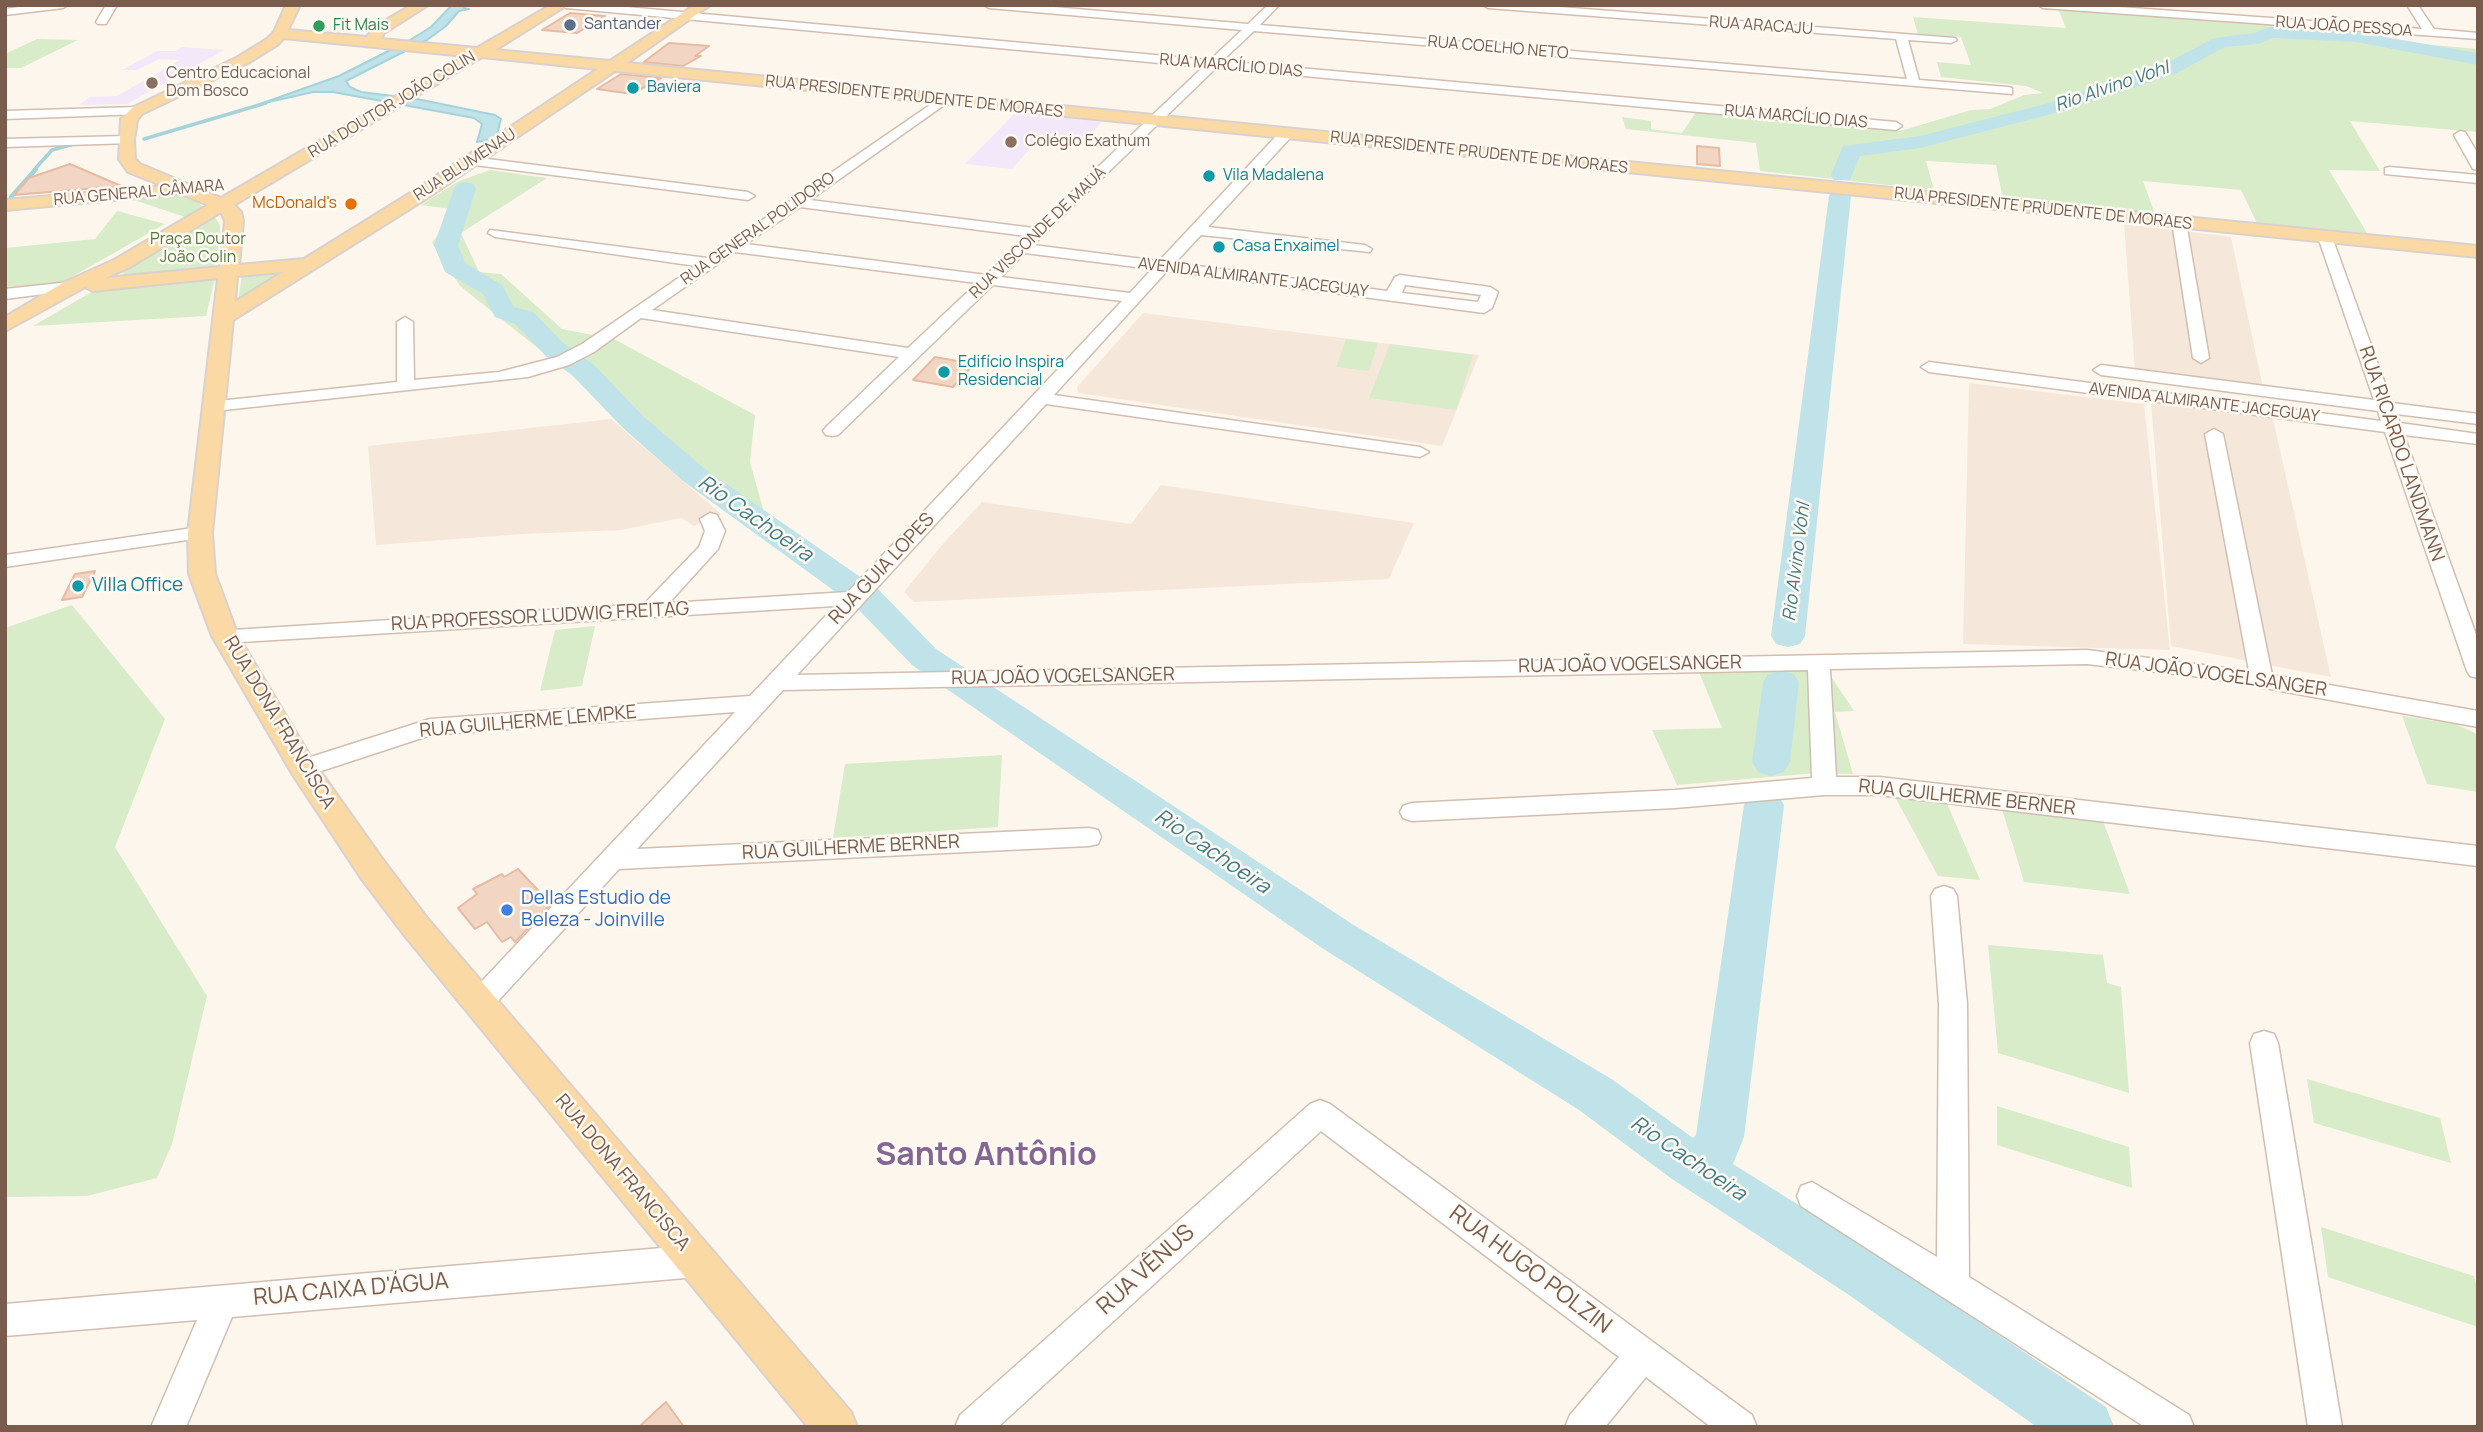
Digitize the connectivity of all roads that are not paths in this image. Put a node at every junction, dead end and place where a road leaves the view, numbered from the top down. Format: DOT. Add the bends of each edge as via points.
graph roads {
  1 [pos="63,5"];
  2 [pos="112,5"];
  3 [pos="293,5"];
  4 [pos="422,5"];
  5 [pos="564,5"];
  6 [pos="704,5"];
  7 [pos="989,5"];
  8 [pos="1274,5"];
  9 [pos="1488,5"];
  10 [pos="2042,5"];
  11 [pos="2412,5"];
  12 [pos="5,12"];
  13 [pos="688,16"];
  14 [pos="102,22"];
  15 [pos="1251,27"];
  16 [pos="280,33"];
  17 [pos="2431,33"];
  18 [pos="2478,36"];
  19 [pos="1901,37"];
  20 [pos="1951,40"];
  21 [pos="371,43"];
  22 [pos="479,54"];
  23 [pos="1213,64"];
  24 [pos="613,67"];
  25 [pos="1914,83"];
  26 [pos="2008,91"];
  27 [pos="943,100"];
  28 [pos="137,111"];
  29 [pos="5,115"];
  30 [pos="1154,121"];
  31 [pos="1896,126"];
  32 [pos="1286,134"];
  33 [pos="2460,135"];
  34 [pos="126,139"];
  35 [pos="5,143"];
  36 [pos="472,161"];
  37 [pos="2478,166"];
  38 [pos="2390,171"];
  39 [pos="272,176"];
  40 [pos="155,179"];
  41 [pos="2478,179"];
  42 [pos="183,190"];
  43 [pos="115,195"];
  44 [pos="748,196"];
  45 [pos="796,202"];
  46 [pos="5,205"];
  47 [pos="223,205"];
  48 [pos="2179,222"];
  49 [pos="1197,230"];
  50 [pos="495,233"];
  51 [pos="1037,233"];
  52 [pos="2325,237"];
  53 [pos="732,247"];
  54 [pos="1022,248"];
  55 [pos="1365,249"];
  56 [pos="2478,252"];
  57 [pos="710,262"];
  58 [pos="309,263"];
  59 [pos="121,264"];
  60 [pos="1163,267"];
  61 [pos="228,272"];
  62 [pos="989,280"];
  63 [pos="1400,280"];
  64 [pos="89,285"];
  65 [pos="1490,292"];
  66 [pos="5,294"];
  67 [pos="1392,296"];
  68 [pos="1134,298"];
  69 [pos="637,313"];
  70 [pos="222,318"];
  71 [pos="405,322"];
  72 [pos="5,325"];
  73 [pos="5,335"];
  74 [pos="912,354"];
  75 [pos="2201,358"];
  76 [pos="1929,367"];
  77 [pos="2101,370"];
  78 [pos="406,386"];
  79 [pos="1041,398"];
  80 [pos="215,406"];
  81 [pos="2385,407"];
  82 [pos="2478,419"];
  83 [pos="2392,427"];
  84 [pos="832,431"];
  85 [pos="2214,434"];
  86 [pos="2478,439"];
  87 [pos="1420,452"];
  88 [pos="710,519"];
  89 [pos="200,533"];
  90 [pos="5,561"];
  91 [pos="860,593"];
  92 [pos="649,611"];
  93 [pos="225,636"];
  94 [pos="1819,661"];
  95 [pos="2478,671"];
  96 [pos="2262,679"];
  97 [pos="777,683"];
  98 [pos="758,703"];
  99 [pos="2478,719"];
  100 [pos="303,768"];
  101 [pos="1824,786"];
  102 [pos="1412,812"];
  103 [pos="1089,837"];
  104 [pos="2478,856"];
  105 [pos="612,860"];
  106 [pos="1944,896"];
  107 [pos="478,1004"];
  108 [pos="2264,1043"];
  109 [pos="1320,1113"];
  110 [pos="1812,1195"];
  111 [pos="697,1261"];
  112 [pos="1953,1284"];
  113 [pos="222,1301"];
  114 [pos="5,1320"];
  115 [pos="1643,1354"];
  116 [pos="169,1427"];
  117 [pos="836,1427"];
  118 [pos="972,1427"];
  119 [pos="1582,1427"];
  120 [pos="1740,1427"];
  121 [pos="2177,1427"];
  122 [pos="2325,1427"];
  1 -- 12 [label="street"];
  2 -- 14 [label="street"];
  3 -- 16 [label="main road"];
  4 -- 21 [label="main road" via="379,30"];
  5 -- 13 [label="street, RUA MARCÍLIO DIAS"];
  5 -- 22 [label="main road, RUA DOUTOR JOÃO COLIN"];
  6 -- 13 [label="main road, RUA BLUMENAU"];
  7 -- 15 [label="street, RUA COELHO NETO"];
  8 -- 15 [label="street, RUA VISCONDE DE MAUÁ"];
  9 -- 19 [label="street, RUA ARACAJU"];
  10 -- 17 [label="street, RUA JOÃO PESSOA" via="2325,20"];
  11 -- 17 [label="street"];
  13 -- 23 [label="street, RUA MARCÍLIO DIAS"];
  13 -- 24 [label="main road, RUA BLUMENAU"];
  15 -- 23 [label="street, RUA VISCONDE DE MAUÁ"];
  15 -- 25 [label="street, RUA COELHO NETO"];
  16 -- 21 [label="main road, RUA PRESIDENTE PRUDENTE DE MORAES"];
  16 -- 28 [label="main road" via="257,52"];
  17 -- 18 [label="street, RUA JOÃO PESSOA"];
  19 -- 20 [label="street, RUA ARACAJU"];
  19 -- 25 [label="street"];
  21 -- 22 [label="main road, RUA PRESIDENTE PRUDENTE DE MORAES"];
  22 -- 24 [label="main road, RUA PRESIDENTE PRUDENTE DE MORAES"];
  22 -- 39 [label="main road, RUA DOUTOR JOÃO COLIN"];
  23 -- 30 [label="street, RUA VISCONDE DE MAUÁ"];
  23 -- 31 [label="street, RUA MARCÍLIO DIAS"];
  24 -- 27 [label="main road, RUA PRESIDENTE PRUDENTE DE MORAES"];
  24 -- 36 [label="main road, RUA BLUMENAU"];
  25 -- 26 [label="street, RUA COELHO NETO"];
  27 -- 30 [label="main road, RUA PRESIDENTE PRUDENTE DE MORAES"];
  27 -- 45 [label="street, RUA GENERAL POLIDORO"];
  28 -- 29 [label="street"];
  28 -- 34 [label="main road" via="129,119"];
  30 -- 32 [label="main road, RUA PRESIDENTE PRUDENTE DE MORAES"];
  30 -- 51 [label="street, RUA VISCONDE DE MAUÁ"];
  32 -- 48 [label="main road, RUA PRESIDENTE PRUDENTE DE MORAES"];
  32 -- 49 [label="street, RUA GUIA LOPES"];
  33 -- 37 [label="street"];
  34 -- 35 [label="street"];
  34 -- 40 [label="main road" via="130,164"];
  36 -- 44 [label="street"];
  36 -- 58 [label="main road, RUA BLUMENAU"];
  38 -- 41 [label="street"];
  39 -- 42 [label="main road, RUA GENERAL CÂMARA"];
  39 -- 47 [label="main road, RUA DOUTOR JOÃO COLIN"];
  40 -- 42 [label="main road"];
  40 -- 43 [label="main road"];
  42 -- 43 [label="main road, RUA GENERAL CÂMARA"];
  42 -- 47 [label="main road"];
  43 -- 46 [label="main road, RUA GENERAL CÂMARA"];
  45 -- 51 [label="street"];
  45 -- 53 [label="street, RUA GENERAL POLIDORO"];
  47 -- 59 [label="main road, RUA DOUTOR JOÃO COLIN"];
  47 -- 61 [label="main road, RUA DONA FRANCISCA" via="234,220"];
  48 -- 52 [label="main road, RUA PRESIDENTE PRUDENTE DE MORAES"];
  48 -- 75 [label="street"];
  49 -- 55 [label="street"];
  49 -- 60 [label="street, RUA GUIA LOPES"];
  50 -- 57 [label="street"];
  51 -- 54 [label="street, RUA VISCONDE DE MAUÁ"];
  52 -- 56 [label="main road, RUA PRESIDENTE PRUDENTE DE MORAES"];
  52 -- 81 [label="street, RUA RICARDO LANDMANN"];
  53 -- 57 [label="street, RUA GENERAL POLIDORO"];
  53 -- 62 [label="street"];
  54 -- 60 [label="street, AVENIDA ALMIRANTE JACEGUAY"];
  54 -- 62 [label="street, RUA VISCONDE DE MAUÁ"];
  57 -- 69 [label="street, RUA GENERAL POLIDORO"];
  58 -- 61 [label="main road"];
  58 -- 70 [label="main road, RUA BLUMENAU"];
  59 -- 64 [label="main road, RUA DOUTOR JOÃO COLIN"];
  59 -- 64 [label="main road"];
  60 -- 67 [label="street, AVENIDA ALMIRANTE JACEGUAY"];
  60 -- 68 [label="street, RUA GUIA LOPES"];
  61 -- 64 [label="main road"];
  61 -- 70 [label="main road, RUA DONA FRANCISCA"];
  62 -- 68 [label="street"];
  62 -- 74 [label="street, RUA VISCONDE DE MAUÁ"];
  63 -- 65 [label="street"];
  63 -- 67 [label="street"];
  64 -- 66 [label="street"];
  64 -- 72 [label="main road"];
  64 -- 73 [label="main road"];
  65 -- 67 [label="street, AVENIDA ALMIRANTE JACEGUAY" via="1484,308"];
  68 -- 79 [label="street, RUA GUIA LOPES"];
  69 -- 74 [label="street"];
  69 -- 78 [label="street, RUA GENERAL POLIDORO" via="568,359 515,375"];
  70 -- 80 [label="main road, RUA DONA FRANCISCA"];
  71 -- 78 [label="street"];
  74 -- 84 [label="street, RUA VISCONDE DE MAUÁ"];
  76 -- 83 [label="street, AVENIDA ALMIRANTE JACEGUAY"];
  77 -- 81 [label="street, AVENIDA ALMIRANTE JACEGUAY"];
  78 -- 80 [label="street, RUA GENERAL POLIDORO"];
  79 -- 87 [label="street"];
  79 -- 91 [label="street, RUA GUIA LOPES"];
  80 -- 89 [label="main road, RUA DONA FRANCISCA"];
  81 -- 82 [label="street, AVENIDA ALMIRANTE JACEGUAY"];
  81 -- 83 [label="street, RUA RICARDO LANDMANN"];
  83 -- 86 [label="street, AVENIDA ALMIRANTE JACEGUAY"];
  83 -- 95 [label="street, RUA RICARDO LANDMANN"];
  85 -- 96 [label="street"];
  88 -- 92 [label="street" via="715,531 708,549"];
  89 -- 90 [label="street"];
  89 -- 93 [label="main road, RUA DONA FRANCISCA" via="202,574"];
  91 -- 92 [label="street, RUA PROFESSOR LUDWIG FREITAG"];
  91 -- 97 [label="street, RUA GUIA LOPES"];
  92 -- 93 [label="street, RUA PROFESSOR LUDWIG FREITAG"];
  93 -- 100 [label="main road, RUA DONA FRANCISCA"];
  94 -- 96 [label="street, RUA JOÃO VOGELSANGER" via="2087,657"];
  94 -- 97 [label="street, RUA JOÃO VOGELSANGER"];
  94 -- 101 [label="street"];
  96 -- 99 [label="street, RUA JOÃO VOGELSANGER"];
  97 -- 98 [label="street, RUA GUIA LOPES"];
  98 -- 100 [label="street, RUA GUILHERME LEMPKE" via="430,727"];
  98 -- 105 [label="street, RUA GUIA LOPES"];
  100 -- 107 [label="main road, RUA DONA FRANCISCA" via="372,869"];
  101 -- 102 [label="street, RUA GUILHERME BERNER" via="1675,799"];
  101 -- 104 [label="street, RUA GUILHERME BERNER" via="1879,786"];
  103 -- 105 [label="street, RUA GUILHERME BERNER"];
  105 -- 107 [label="street, RUA GUIA LOPES"];
  106 -- 112 [label="street" via="1953,1004"];
  107 -- 111 [label="main road, RUA DONA FRANCISCA"];
  108 -- 122 [label="street"];
  109 -- 115 [label="street, RUA HUGO POLZIN"];
  109 -- 118 [label="street, RUA VÊNUS"];
  110 -- 112 [label="street"];
  111 -- 113 [label="street, RUA CAIXA D'ÁGUA"];
  111 -- 117 [label="main road, RUA DONA FRANCISCA"];
  112 -- 121 [label="street"];
  113 -- 114 [label="street, RUA CAIXA D'ÁGUA"];
  113 -- 116 [label="street"];
  115 -- 119 [label="street"];
  115 -- 120 [label="street, RUA HUGO POLZIN"];
}
